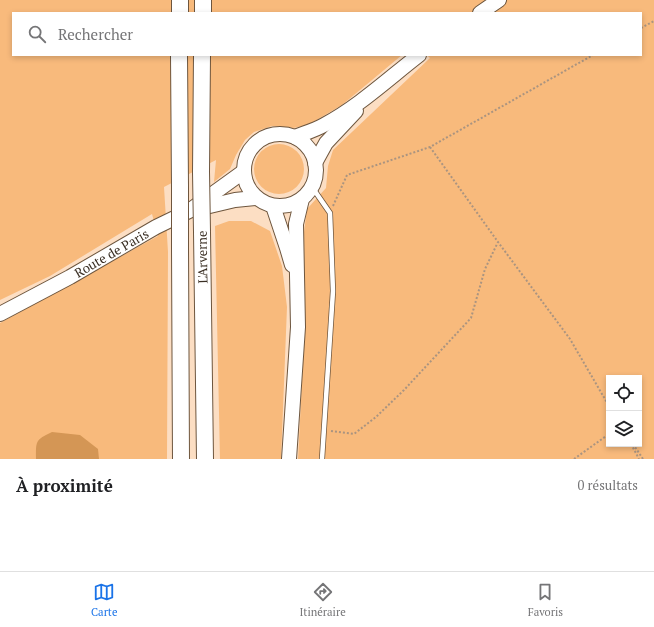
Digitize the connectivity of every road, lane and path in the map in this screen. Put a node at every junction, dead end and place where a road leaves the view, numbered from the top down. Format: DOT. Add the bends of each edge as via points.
graph roads {
  1 [pos="180,0"];
  2 [pos="203,0"];
  3 [pos="499,0"];
  4 [pos="180,12"];
  5 [pos="203,12"];
  6 [pos="481,12"];
  7 [pos="654,21"];
  8 [pos="642,27"];
  9 [pos="179,56"];
  10 [pos="202,56"];
  11 [pos="418,56"];
  12 [pos="591,56"];
  13 [pos="374,91"];
  14 [pos="295,137"];
  15 [pos="430,147"];
  16 [pos="315,163"];
  17 [pos="243,172"];
  18 [pos="312,187"];
  19 [pos="256,198"];
  20 [pos="302,199"];
  21 [pos="273,206"];
  22 [pos="189,211"];
  23 [pos="330,214"];
  24 [pos="498,242"];
  25 [pos="298,288"];
  26 [pos="35,295"];
  27 [pos="0,308"];
  28 [pos="0,314"];
  29 [pos="606,401"];
  30 [pos="324,430"];
  31 [pos="606,436"];
  32 [pos="633,447"];
  33 [pos="634,447"];
  34 [pos="181,459"];
  35 [pos="205,459"];
  36 [pos="289,459"];
  37 [pos="322,459"];
  38 [pos="574,459"];
  39 [pos="639,459"];
  40 [pos="644,459"];
  1 -- 4 [label="highway"];
  2 -- 5 [label="highway"];
  3 -- 6 [label="main road"];
  7 -- 8 [label="path"];
  9 -- 34 [label="highway, L'Arverne, bridge"];
  10 -- 35 [label="highway, L'Arverne, bridge"];
  11 -- 13 [label="main road"];
  12 -- 15 [label="path"];
  13 -- 14 [label="main road" via="324,125"];
  13 -- 16 [label="main road" via="335,132"];
  14 -- 16 [label="main road" via="308,147"];
  14 -- 17 [label="main road" via="280,134 259,140 249,151 243,164"];
  15 -- 23 [label="path" via="347,175"];
  15 -- 24 [label="path"];
  16 -- 18 [label="main road"];
  17 -- 19 [label="main road" via="247,186"];
  17 -- 22 [label="main road"];
  18 -- 20 [label="main road"];
  18 -- 23 [label="lane"];
  19 -- 21 [label="main road"];
  19 -- 22 [label="main road" via="235,200"];
  20 -- 21 [label="main road" via="285,206"];
  20 -- 25 [label="main road" via="296,224"];
  21 -- 25 [label="main road"];
  22 -- 26 [label="main road, Route de Paris"];
  23 -- 30 [label="lane" via="333,291"];
  24 -- 29 [label="path" via="570,339"];
  24 -- 30 [label="path" via="485,269 471,318 404,390 354,434"];
  25 -- 36 [label="main road" via="298,327"];
  26 -- 27 [label="main road"];
  26 -- 28 [label="main road"];
  30 -- 37 [label="lane"];
  31 -- 38 [label="path"];
  32 -- 39 [label="path"];
  33 -- 40 [label="path"];
}
